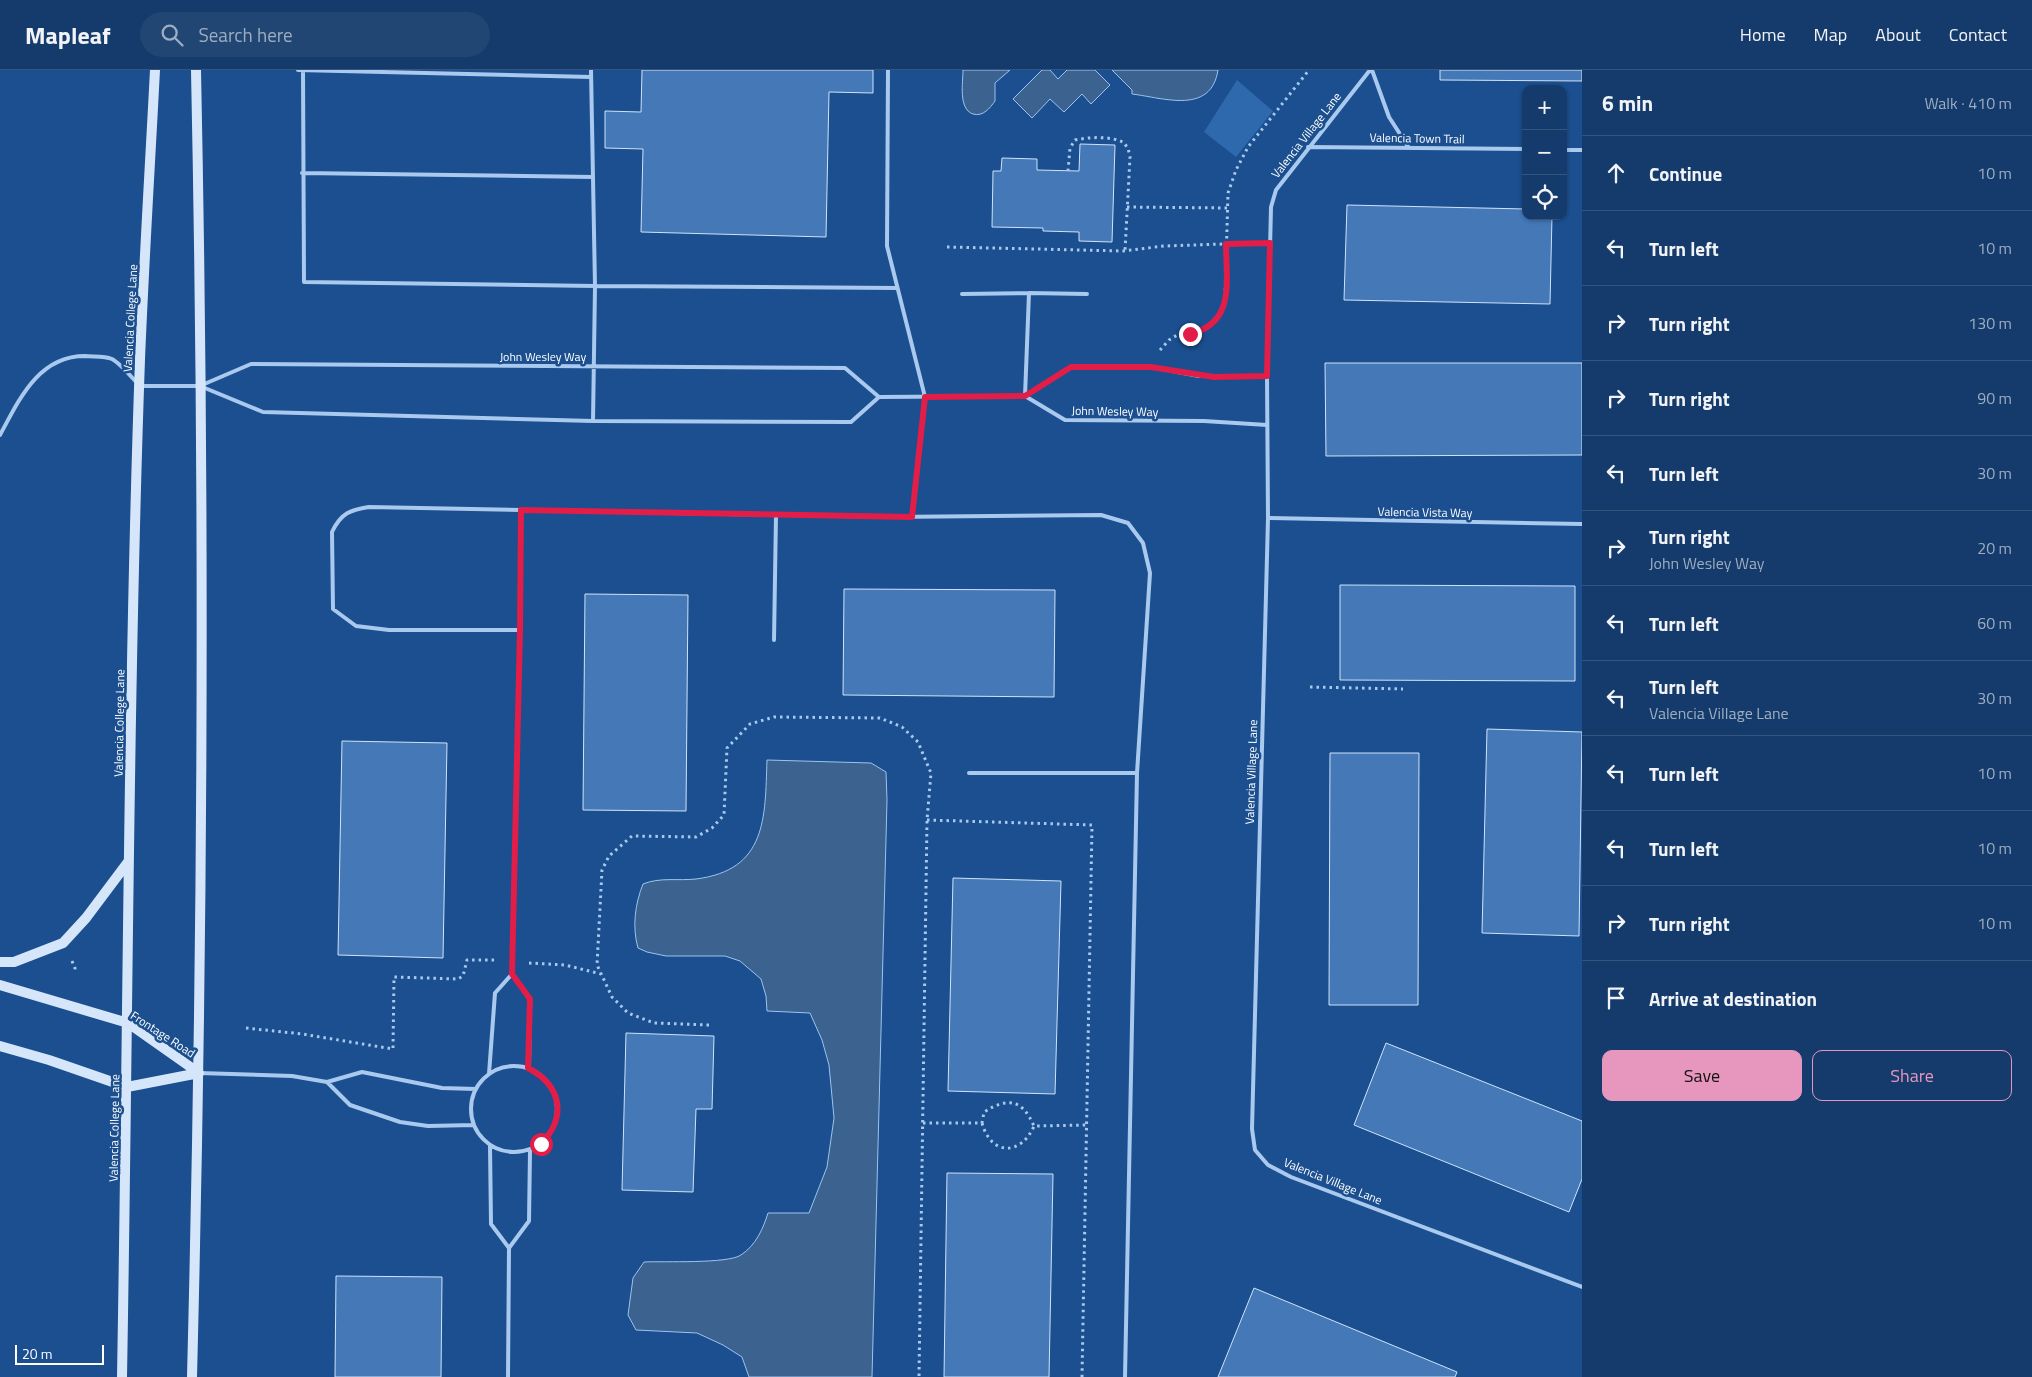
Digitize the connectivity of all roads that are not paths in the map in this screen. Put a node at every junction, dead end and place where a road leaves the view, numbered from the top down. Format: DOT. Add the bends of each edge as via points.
graph roads {
  1 [pos="155,70"];
  2 [pos="196,70"];
  3 [pos="301,70"];
  4 [pos="591,70"];
  5 [pos="888,70"];
  6 [pos="1371,70"];
  7 [pos="591,77"];
  8 [pos="1308,147"];
  9 [pos="1409,148"];
  10 [pos="1522,149"];
  11 [pos="1567,150"];
  12 [pos="1582,150"];
  13 [pos="302,173"];
  14 [pos="592,177"];
  15 [pos="594,286"];
  16 [pos="897,288"];
  17 [pos="1029,293"];
  18 [pos="962,294"];
  19 [pos="1087,294"];
  20 [pos="594,366"];
  21 [pos="1267,376"];
  22 [pos="140,386"];
  23 [pos="200,386"];
  24 [pos="1025,396"];
  25 [pos="879,397"];
  26 [pos="925,397"];
  27 [pos="593,421"];
  28 [pos="1267,425"];
  29 [pos="0,435"];
  30 [pos="521,510"];
  31 [pos="776,515"];
  32 [pos="912,517"];
  33 [pos="1268,518"];
  34 [pos="1582,524"];
  35 [pos="520,630"];
  36 [pos="774,640"];
  37 [pos="969,773"];
  38 [pos="1137,773"];
  39 [pos="128,862"];
  40 [pos="0,962"];
  41 [pos="512,974"];
  42 [pos="0,985"];
  43 [pos="128,1023"];
  44 [pos="0,1046"];
  45 [pos="528,1068"];
  46 [pos="199,1073"];
  47 [pos="489,1074"];
  48 [pos="327,1082"];
  49 [pos="127,1087"];
  50 [pos="476,1089"];
  51 [pos="473,1124"];
  52 [pos="490,1146"];
  53 [pos="530,1151"];
  54 [pos="509,1248"];
  55 [pos="1582,1287"];
  56 [pos="122,1377"];
  57 [pos="192,1377"];
  58 [pos="508,1377"];
  59 [pos="1125,1377"];
  1 -- 22 [label="street, Valencia College Lane"];
  2 -- 23 [label="street"];
  3 -- 7 [label="lane"];
  3 -- 13 [label="lane"];
  4 -- 7 [label="lane"];
  5 -- 16 [label="lane" via="887,246"];
  6 -- 8 [label="lane, Valencia Village Lane"];
  6 -- 9 [label="lane" via="1389,117"];
  7 -- 14 [label="lane"];
  8 -- 9 [label="lane, Valencia Town Trail"];
  8 -- 21 [label="lane, Valencia Village Lane" via="1276,190 1271,207"];
  9 -- 10 [label="lane, Valencia Town Trail"];
  11 -- 12 [label="lane"];
  13 -- 14 [label="lane"];
  13 -- 15 [label="lane" via="304,282"];
  14 -- 15 [label="lane"];
  15 -- 16 [label="lane"];
  15 -- 20 [label="lane"];
  16 -- 26 [label="lane"];
  17 -- 18 [label="lane"];
  17 -- 19 [label="lane"];
  17 -- 24 [label="lane"];
  20 -- 23 [label="lane, John Wesley Way" via="251,364"];
  20 -- 25 [label="lane, John Wesley Way" via="845,368"];
  20 -- 27 [label="lane"];
  21 -- 24 [label="lane" via="1214,377 1151,367 1071,367"];
  21 -- 28 [label="lane, Valencia Village Lane"];
  22 -- 23 [label="lane, John Wesley Way"];
  22 -- 29 [label="lane" via="112,360 77,356 58,362 43,370 26,388"];
  22 -- 39 [label="street, Valencia College Lane"];
  23 -- 27 [label="lane, John Wesley Way" via="263,412"];
  23 -- 46 [label="street"];
  24 -- 26 [label="lane"];
  24 -- 28 [label="lane, John Wesley Way" via="1065,420"];
  25 -- 26 [label="lane"];
  25 -- 27 [label="lane, John Wesley Way" via="851,422"];
  26 -- 32 [label="lane"];
  28 -- 33 [label="lane, Valencia Village Lane"];
  30 -- 31 [label="lane"];
  30 -- 35 [label="lane"];
  30 -- 35 [label="lane" via="369,507 351,510 337,521 332,532 333,609 356,626 389,630"];
  31 -- 32 [label="lane"];
  31 -- 36 [label="lane"];
  32 -- 38 [label="lane" via="1101,515 1128,523 1143,543 1150,573"];
  33 -- 34 [label="lane, Valencia Vista Way"];
  33 -- 55 [label="lane, Valencia Village Lane" via="1252,1129 1255,1150 1268,1165 1291,1177"];
  35 -- 41 [label="lane"];
  37 -- 38 [label="lane"];
  38 -- 59 [label="lane"];
  39 -- 40 [label="street" via="63,943 14,962"];
  39 -- 43 [label="street, Valencia College Lane"];
  41 -- 45 [label="lane" via="530,999"];
  41 -- 47 [label="lane" via="495,993"];
  42 -- 43 [label="street, Frontage Road"];
  43 -- 46 [label="street, Frontage Road"];
  43 -- 49 [label="street, Valencia College Lane"];
  44 -- 49 [label="street"];
  45 -- 47 [label="lane" via="504,1067"];
  45 -- 53 [label="lane" via="550,1084 558,1109 550,1134"];
  46 -- 48 [label="lane" via="292,1076"];
  46 -- 49 [label="street, Frontage Road"];
  46 -- 57 [label="street"];
  47 -- 50 [label="lane"];
  48 -- 50 [label="lane" via="362,1072 442,1088"];
  48 -- 51 [label="lane" via="350,1105 400,1122 428,1126"];
  49 -- 56 [label="street, Valencia College Lane"];
  50 -- 51 [label="lane" via="470,1112"];
  51 -- 52 [label="lane"];
  52 -- 53 [label="lane" via="503,1152"];
  52 -- 54 [label="lane" via="491,1224"];
  53 -- 54 [label="lane" via="529,1221"];
  54 -- 58 [label="lane"];
}
